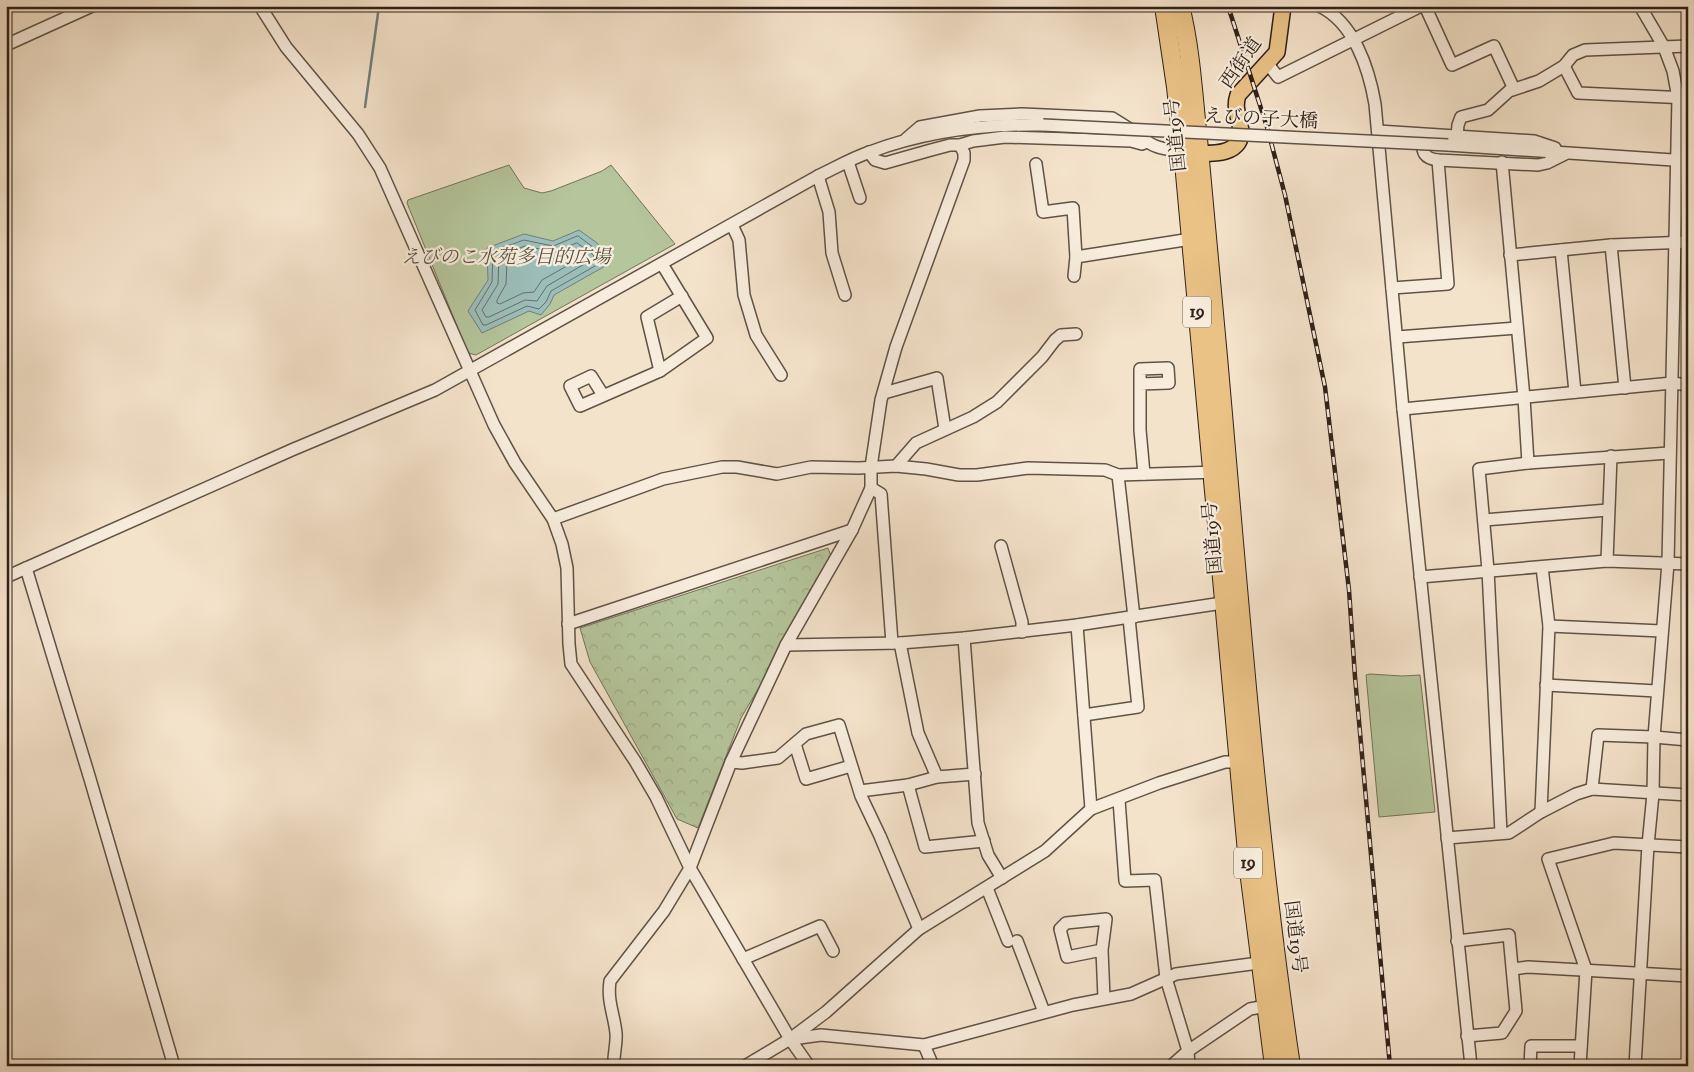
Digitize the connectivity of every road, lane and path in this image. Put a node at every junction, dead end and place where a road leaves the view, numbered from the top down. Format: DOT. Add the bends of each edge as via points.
graph roads {
  1 [pos="92,6"];
  2 [pos="260,6"];
  3 [pos="1164,6"];
  4 [pos="1180,6"];
  5 [pos="1283,6"];
  6 [pos="1319,6"];
  7 [pos="1423,6"];
  8 [pos="1640,6"];
  9 [pos="1407,9"];
  10 [pos="1353,40"];
  11 [pos="6,45"];
  12 [pos="1688,46"];
  13 [pos="1664,47"];
  14 [pos="1268,64"];
  15 [pos="1564,66"];
  16 [pos="1514,89"];
  17 [pos="1683,98"];
  18 [pos="1378,132"];
  19 [pos="1421,134"];
  20 [pos="1457,136"];
  21 [pos="903,142"];
  22 [pos="1147,142"];
  23 [pos="960,145"];
  24 [pos="869,152"];
  25 [pos="1191,153"];
  26 [pos="1567,153"];
  27 [pos="1438,160"];
  28 [pos="1682,161"];
  29 [pos="848,162"];
  30 [pos="1502,162"];
  31 [pos="1036,164"];
  32 [pos="818,176"];
  33 [pos="860,198"];
  34 [pos="732,225"];
  35 [pos="1191,239"];
  36 [pos="1675,241"];
  37 [pos="1688,242"];
  38 [pos="1612,244"];
  39 [pos="1561,250"];
  40 [pos="1510,255"];
  41 [pos="1076,257"];
  42 [pos="662,264"];
  43 [pos="1074,276"];
  44 [pos="1392,288"];
  45 [pos="845,295"];
  46 [pos="682,296"];
  47 [pos="1517,328"];
  48 [pos="1076,334"];
  49 [pos="1396,337"];
  50 [pos="470,370"];
  51 [pos="660,371"];
  52 [pos="781,375"];
  53 [pos="1140,384"];
  54 [pos="1672,384"];
  55 [pos="1688,385"];
  56 [pos="1625,388"];
  57 [pos="1574,392"];
  58 [pos="884,393"];
  59 [pos="603,395"];
  60 [pos="1524,398"];
  61 [pos="1403,409"];
  62 [pos="945,429"];
  63 [pos="1669,453"];
  64 [pos="1611,456"];
  65 [pos="1528,463"];
  66 [pos="896,466"];
  67 [pos="871,467"];
  68 [pos="1220,472"];
  69 [pos="1144,474"];
  70 [pos="1118,475"];
  71 [pos="871,488"];
  72 [pos="1608,510"];
  73 [pos="553,519"];
  74 [pos="1484,520"];
  75 [pos="852,530"];
  76 [pos="1000,546"];
  77 [pos="1607,561"];
  78 [pos="1668,563"];
  79 [pos="1688,564"];
  80 [pos="1542,567"];
  81 [pos="26,568"];
  82 [pos="1488,570"];
  83 [pos="6,577"];
  84 [pos="1420,577"];
  85 [pos="1231,602"];
  86 [pos="1132,617"];
  87 [pos="568,624"];
  88 [pos="1078,625"];
  89 [pos="1548,626"];
  90 [pos="1662,631"];
  91 [pos="1022,632"];
  92 [pos="964,638"];
  93 [pos="896,643"];
  94 [pos="786,645"];
  95 [pos="1546,685"];
  96 [pos="1657,691"];
  97 [pos="1084,715"];
  98 [pos="1654,737"];
  99 [pos="1688,740"];
  100 [pos="795,744"];
  101 [pos="731,762"];
  102 [pos="1246,762"];
  103 [pos="851,766"];
  104 [pos="975,774"];
  105 [pos="937,777"];
  106 [pos="908,785"];
  107 [pos="1592,789"];
  108 [pos="860,791"];
  109 [pos="1653,794"];
  110 [pos="1688,795"];
  111 [pos="1118,800"];
  112 [pos="1091,809"];
  113 [pos="1542,812"];
  114 [pos="1501,833"];
  115 [pos="1447,838"];
  116 [pos="984,841"];
  117 [pos="1648,846"];
  118 [pos="1688,847"];
  119 [pos="690,868"];
  120 [pos="1002,878"];
  121 [pos="987,888"];
  122 [pos="919,929"];
  123 [pos="1457,941"];
  124 [pos="1102,950"];
  125 [pos="833,951"];
  126 [pos="743,960"];
  127 [pos="1268,962"];
  128 [pos="1513,969"];
  129 [pos="1586,970"];
  130 [pos="1642,974"];
  131 [pos="1688,976"];
  132 [pos="1166,978"];
  133 [pos="1104,998"];
  134 [pos="1266,1006"];
  135 [pos="1044,1012"];
  136 [pos="1467,1036"];
  137 [pos="790,1039"];
  138 [pos="924,1045"];
  139 [pos="1581,1046"];
  140 [pos="1188,1051"];
  141 [pos="174,1066"];
  142 [pos="614,1066"];
  143 [pos="745,1066"];
  144 [pos="809,1066"];
  145 [pos="933,1066"];
  146 [pos="1171,1066"];
  147 [pos="1189,1066"];
  148 [pos="1274,1066"];
  149 [pos="1292,1066"];
  150 [pos="1471,1066"];
  151 [pos="1530,1066"];
  152 [pos="1580,1066"];
  153 [pos="1635,1066"];
  1 -- 11 [label="street"];
  2 -- 50 [label="street" via="286,47 358,134 380,168"];
  3 -- 25 [label="highway, 国道19号 / 19" via="1176,87"];
  4 -- 25 [label="highway, 国道19号 / 19" via="1193,88"];
  5 -- 14 [label="main road, 西街道" via="1277,52"];
  6 -- 10 [label="street" via="1334,16"];
  7 -- 9 [label="street"];
  7 -- 16 [label="street" via="1452,65 1494,46"];
  8 -- 13 [label="street"];
  9 -- 10 [label="street"];
  10 -- 14 [label="street" via="1278,77"];
  10 -- 18 [label="street" via="1370,79"];
  12 -- 13 [label="street"];
  13 -- 15 [label="street" via="1585,50 1573,55"];
  13 -- 17 [label="street"];
  14 -- 25 [label="main road, 西街道" via="1238,95 1236,111 1240,137 1237,144 1225,152"];
  15 -- 16 [label="street" via="1539,81"];
  15 -- 17 [label="street" via="1578,94"];
  16 -- 20 [label="street" via="1488,110 1461,117"];
  17 -- 28 [label="street"];
  18 -- 19 [label="street"];
  18 -- 44 [label="street"];
  19 -- 20 [label="street"];
  19 -- 27 [label="street" via="1424,153 1430,159"];
  20 -- 26 [label="street" via="1534,141"];
  21 -- 22 [label="street" via="920,127 980,116 1022,114 1112,118"];
  21 -- 24 [label="street, えびの子大橋"];
  21 -- 26 [label="street, えびの子大橋, bridge" via="986,126 1043,125"];
  22 -- 23 [label="street" via="1005,137 973,140"];
  22 -- 25 [label="street"];
  23 -- 24 [label="street" via="885,163 875,160"];
  23 -- 58 [label="street" via="964,160 896,348"];
  24 -- 29 [label="street, えびの子大橋"];
  25 -- 35 [label="highway, 国道19号 / 19"];
  25 -- 68 [label="highway, 国道19号 / 19"];
  26 -- 28 [label="street, えびの子大橋"];
  26 -- 30 [label="street" via="1538,165"];
  27 -- 30 [label="street"];
  27 -- 44 [label="street" via="1448,284"];
  28 -- 36 [label="street"];
  29 -- 32 [label="street, えびの子大橋"];
  29 -- 33 [label="street"];
  30 -- 40 [label="street"];
  31 -- 41 [label="street" via="1043,212 1073,208"];
  32 -- 34 [label="street, えびの子大橋"];
  32 -- 45 [label="street" via="829,212 832,253"];
  34 -- 42 [label="street, えびの子大橋"];
  34 -- 52 [label="street" via="739,240 744,296 756,335"];
  35 -- 41 [label="street"];
  35 -- 68 [label="highway, 国道19号 / 19" via="1197,320"];
  36 -- 37 [label="street"];
  36 -- 38 [label="street"];
  36 -- 54 [label="street"];
  38 -- 39 [label="street"];
  38 -- 56 [label="street"];
  39 -- 40 [label="street"];
  39 -- 57 [label="street"];
  40 -- 47 [label="street"];
  41 -- 43 [label="street"];
  42 -- 46 [label="street"];
  42 -- 50 [label="street, えびの子大橋"];
  44 -- 49 [label="street"];
  46 -- 51 [label="street" via="647,317"];
  46 -- 51 [label="street" via="707,338"];
  47 -- 49 [label="street"];
  47 -- 60 [label="street"];
  48 -- 62 [label="street" via="1061,335 1055,340 997,402 974,417"];
  49 -- 61 [label="street"];
  50 -- 73 [label="street" via="515,463"];
  50 -- 81 [label="street, えびの子大橋" via="435,390"];
  51 -- 59 [label="street"];
  53 -- 69 [label="street"];
  54 -- 55 [label="street"];
  54 -- 56 [label="street"];
  54 -- 63 [label="street"];
  56 -- 57 [label="street"];
  57 -- 60 [label="street"];
  58 -- 62 [label="street" via="937,378"];
  58 -- 67 [label="street"];
  60 -- 61 [label="street"];
  60 -- 65 [label="street"];
  61 -- 84 [label="street"];
  62 -- 66 [label="street" via="916,443"];
  63 -- 64 [label="street"];
  63 -- 78 [label="street"];
  64 -- 65 [label="street"];
  64 -- 72 [label="street"];
  65 -- 74 [label="street" via="1479,469"];
  66 -- 67 [label="street"];
  66 -- 70 [label="street" via="959,475 1028,468 1106,470"];
  67 -- 71 [label="street"];
  67 -- 73 [label="street" via="811,467 777,474 722,467 662,479"];
  68 -- 69 [label="street"];
  68 -- 85 [label="highway, 国道19号 / 19"];
  69 -- 70 [label="street"];
  70 -- 86 [label="street"];
  71 -- 75 [label="street"];
  71 -- 93 [label="street" via="881,494"];
  72 -- 74 [label="street"];
  72 -- 77 [label="street"];
  73 -- 87 [label="street" via="567,568"];
  74 -- 82 [label="street"];
  75 -- 87 [label="street"];
  75 -- 94 [label="street"];
  76 -- 91 [label="street"];
  77 -- 78 [label="street"];
  77 -- 80 [label="street"];
  78 -- 79 [label="street"];
  78 -- 90 [label="street"];
  80 -- 82 [label="street"];
  80 -- 89 [label="street"];
  81 -- 83 [label="street, えびの子大橋"];
  81 -- 141 [label="street"];
  82 -- 84 [label="street"];
  82 -- 114 [label="street"];
  84 -- 115 [label="street"];
  85 -- 86 [label="street"];
  85 -- 102 [label="highway, 国道19号 / 19"];
  86 -- 88 [label="street"];
  86 -- 97 [label="street" via="1138,707"];
  87 -- 119 [label="street" via="571,664 635,761"];
  88 -- 91 [label="street"];
  88 -- 97 [label="street"];
  89 -- 90 [label="street"];
  89 -- 95 [label="street"];
  90 -- 96 [label="street"];
  91 -- 92 [label="street"];
  92 -- 93 [label="street"];
  92 -- 104 [label="street"];
  93 -- 94 [label="street"];
  93 -- 105 [label="street" via="918,733"];
  94 -- 101 [label="street"];
  95 -- 96 [label="street"];
  95 -- 113 [label="street"];
  96 -- 98 [label="street"];
  97 -- 112 [label="street"];
  98 -- 99 [label="street"];
  98 -- 107 [label="street" via="1598,735"];
  98 -- 109 [label="street"];
  100 -- 101 [label="street" via="778,758"];
  100 -- 103 [label="street" via="806,779"];
  100 -- 103 [label="street" via="806,734 839,725"];
  101 -- 119 [label="street"];
  102 -- 111 [label="street" via="1225,762"];
  102 -- 127 [label="highway, 国道19号 / 19"];
  103 -- 108 [label="street"];
  104 -- 105 [label="street"];
  104 -- 116 [label="street" via="978,823"];
  105 -- 106 [label="street"];
  106 -- 108 [label="street"];
  106 -- 116 [label="street" via="925,847"];
  107 -- 109 [label="street"];
  107 -- 113 [label="street"];
  108 -- 122 [label="street"];
  109 -- 110 [label="street"];
  109 -- 117 [label="street"];
  111 -- 112 [label="street"];
  111 -- 132 [label="street" via="1124,881 1155,880"];
  112 -- 120 [label="street" via="1045,851"];
  113 -- 114 [label="street" via="1509,833"];
  114 -- 115 [label="street"];
  115 -- 123 [label="street"];
  116 -- 120 [label="street" via="988,855"];
  117 -- 118 [label="street"];
  117 -- 129 [label="street" via="1614,843 1548,859"];
  117 -- 130 [label="street"];
  119 -- 126 [label="street"];
  119 -- 142 [label="street" via="664,911 610,981 608,994 616,1037"];
  120 -- 121 [label="street"];
  121 -- 122 [label="street"];
  121 -- 135 [label="street"];
  122 -- 137 [label="street" via="826,1012"];
  123 -- 128 [label="street" via="1509,936"];
  123 -- 136 [label="street"];
  124 -- 124 [label="street" via="1106,919 1066,923 1060,929 1067,956"];
  124 -- 133 [label="street"];
  125 -- 126 [label="street" via="820,926"];
  126 -- 137 [label="street"];
  127 -- 132 [label="street"];
  127 -- 134 [label="highway, 国道19号 / 19"];
  127 -- 149 [label="highway, 国道19号 / 19"];
  128 -- 129 [label="street"];
  128 -- 136 [label="street" via="1516,1011 1502,1033"];
  129 -- 130 [label="street"];
  129 -- 139 [label="street"];
  130 -- 131 [label="street"];
  130 -- 153 [label="street"];
  132 -- 133 [label="street" via="1131,994"];
  132 -- 140 [label="street"];
  133 -- 135 [label="street"];
  134 -- 140 [label="street" via="1250,1009"];
  134 -- 148 [label="highway, 国道19号 / 19"];
  135 -- 138 [label="street"];
  136 -- 150 [label="street"];
  137 -- 138 [label="street" via="821,1035"];
  137 -- 143 [label="street"];
  137 -- 144 [label="street"];
  138 -- 145 [label="street"];
  139 -- 151 [label="street" via="1531,1046"];
  139 -- 152 [label="street"];
  140 -- 146 [label="street"];
  140 -- 147 [label="street"];
}
